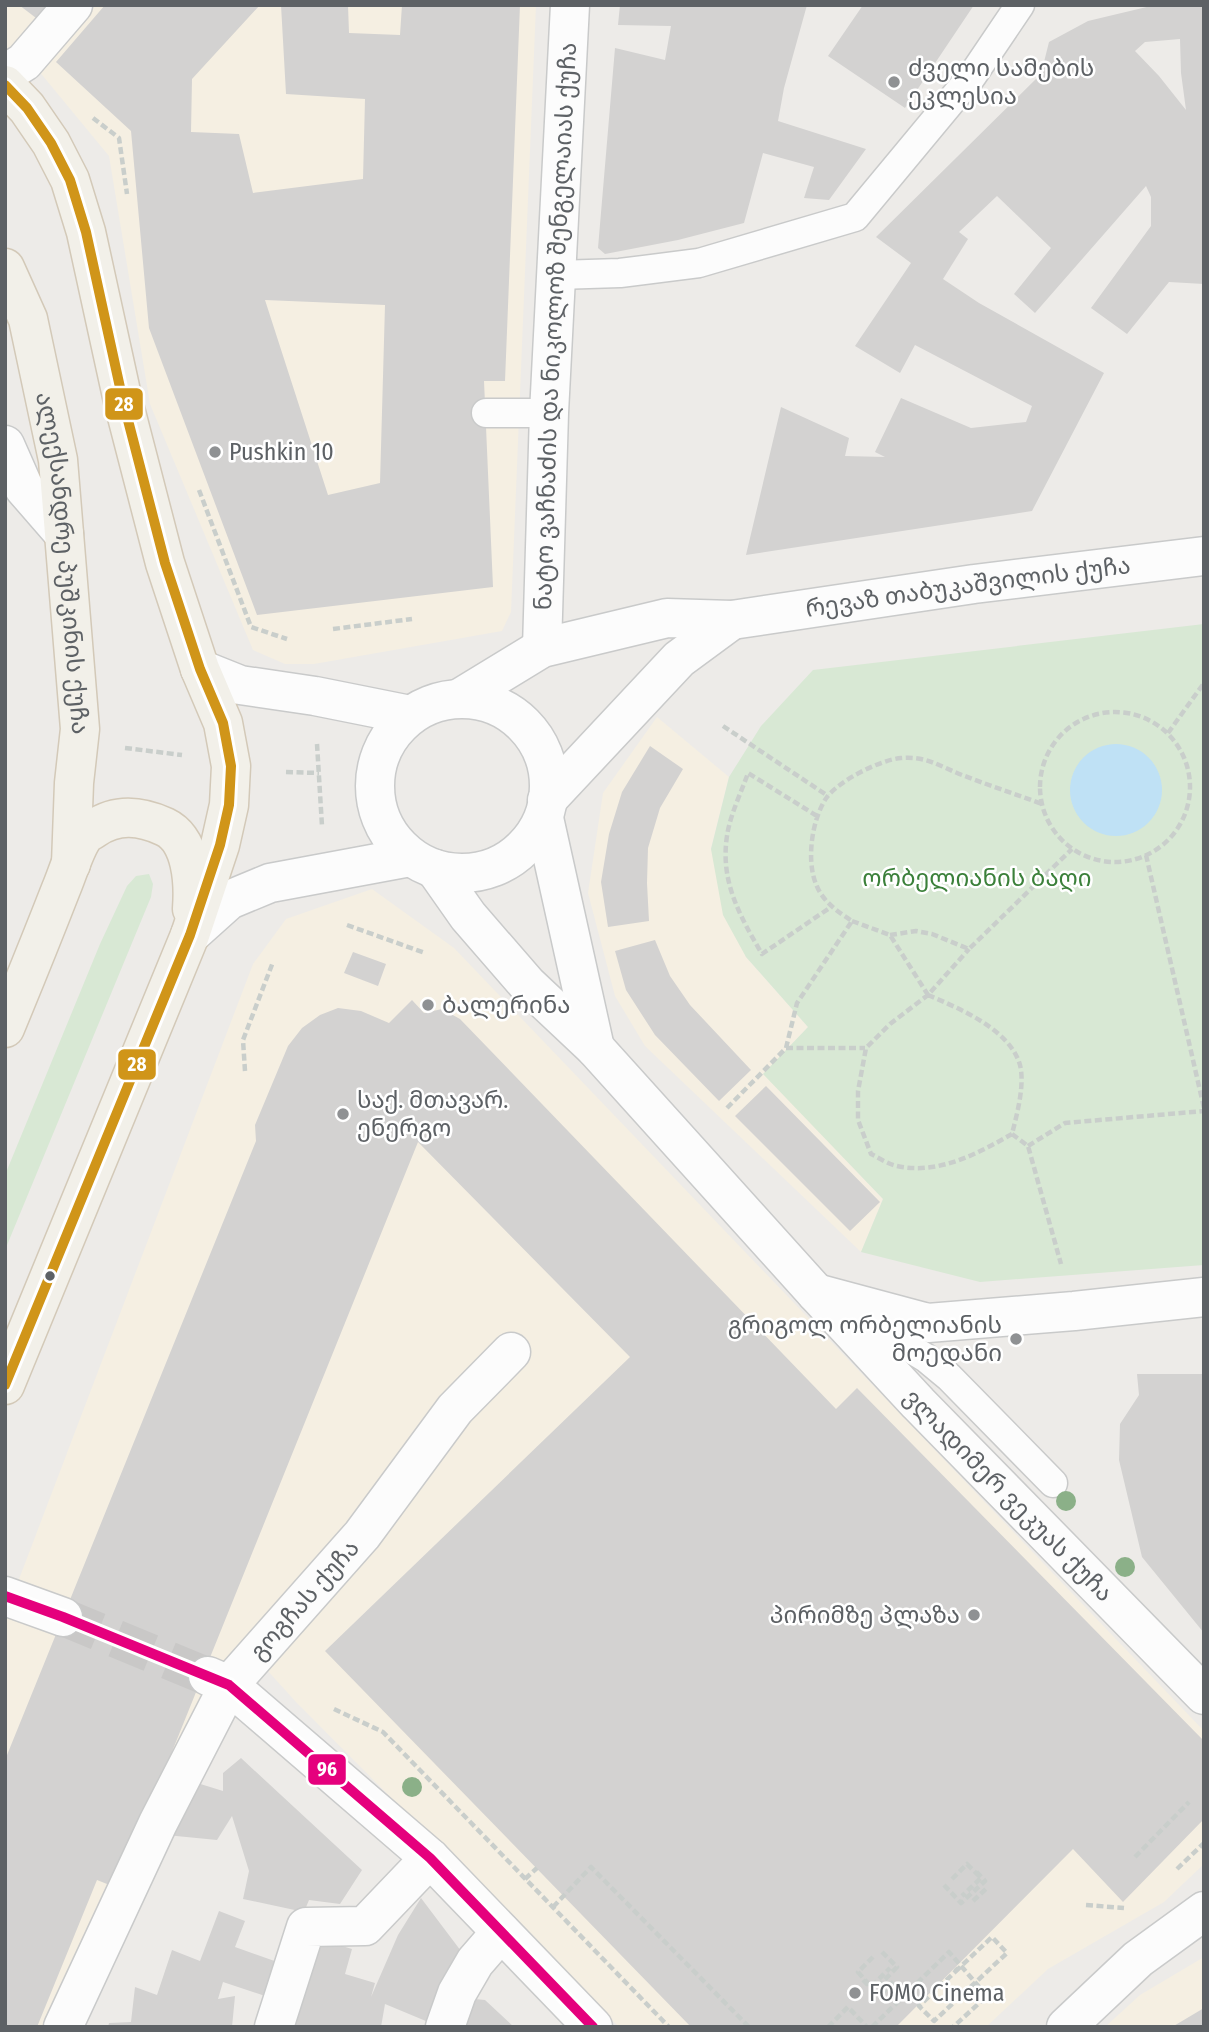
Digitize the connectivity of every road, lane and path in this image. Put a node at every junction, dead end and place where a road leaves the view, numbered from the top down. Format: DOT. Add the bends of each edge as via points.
graph roads {
  1 [pos="73,5"];
  2 [pos="570,5"];
  3 [pos="1020,5"];
  4 [pos="5,74"];
  5 [pos="5,85"];
  6 [pos="5,268"];
  7 [pos="557,275"];
  8 [pos="486,413"];
  9 [pos="549,413"];
  10 [pos="5,445"];
  11 [pos="64,534"];
  12 [pos="1204,556"];
  13 [pos="412,619"];
  14 [pos="732,620"];
  15 [pos="333,629"];
  16 [pos="542,648"];
  17 [pos="200,669"];
  18 [pos="1204,683"];
  19 [pos="460,698"];
  20 [pos="410,715"];
  21 [pos="723,726"];
  22 [pos="1168,733"];
  23 [pos="317,738"];
  24 [pos="124,747"];
  25 [pos="188,756"];
  26 [pos="286,772"];
  27 [pos="319,773"];
  28 [pos="828,796"];
  29 [pos="1042,804"];
  30 [pos="545,809"];
  31 [pos="817,816"];
  32 [pos="322,836"];
  33 [pos="1072,849"];
  34 [pos="1146,855"];
  35 [pos="71,863"];
  36 [pos="422,863"];
  37 [pos="831,907"];
  38 [pos="852,921"];
  39 [pos="347,925"];
  40 [pos="890,934"];
  41 [pos="190,935"];
  42 [pos="968,949"];
  43 [pos="425,953"];
  44 [pos="273,962"];
  45 [pos="928,995"];
  46 [pos="5,1028"];
  47 [pos="595,1048"];
  48 [pos="786,1048"];
  49 [pos="866,1048"];
  50 [pos="245,1071"];
  51 [pos="727,1108"];
  52 [pos="1204,1110"];
  53 [pos="1012,1134"];
  54 [pos="1028,1146"];
  55 [pos="816,1293"];
  56 [pos="1204,1297"];
  57 [pos="1074,1311"];
  58 [pos="511,1352"];
  59 [pos="5,1385"];
  60 [pos="1053,1483"];
  61 [pos="5,1596"];
  62 [pos="63,1617"];
  63 [pos="216,1680"];
  64 [pos="1204,1695"];
  65 [pos="1189,1802"];
  66 [pos="1204,1843"];
  67 [pos="1135,1857"];
  68 [pos="430,1858"];
  69 [pos="537,1868"];
  70 [pos="974,1869"];
  71 [pos="1175,1871"];
  72 [pos="526,1879"];
  73 [pos="951,1879"];
  74 [pos="944,1885"];
  75 [pos="988,1887"];
  76 [pos="961,1896"];
  77 [pos="973,1901"];
  78 [pos="1086,1905"];
  79 [pos="553,1907"];
  80 [pos="1131,1909"];
  81 [pos="1204,1911"];
  82 [pos="501,1932"];
  83 [pos="880,1950"];
  84 [pos="873,1957"];
  85 [pos="890,1968"];
  86 [pos="863,1980"];
  87 [pos="895,1980"];
  88 [pos="976,1983"];
  89 [pos="880,1994"];
  90 [pos="63,2027"];
  91 [pos="275,2027"];
  92 [pos="445,2027"];
  93 [pos="593,2027"];
  94 [pos="749,2027"];
  95 [pos="828,2027"];
  96 [pos="869,2027"];
  97 [pos="953,2027"];
  98 [pos="1066,2027"];
  1 -- 4 [label="street" via="24,62"];
  2 -- 7 [label="street, ნატო ვაჩნაძის და ნიკოლოზ შენგელაიას ქუჩა"];
  3 -- 7 [label="lane" via="972,76 855,217 699,263"];
  5 -- 17 [label="main road" via="51,143 70,180 165,564"];
  6 -- 11 [label="main road, ალექსანდრე პუშკინის ქუჩა" via="28,319 58,460"];
  7 -- 9 [label="street, ნატო ვაჩნაძის და ნიკოლოზ შენგელაიას ქუჩა"];
  8 -- 9 [label="lane"];
  9 -- 16 [label="street, ნატო ვაჩნაძის და ნიკოლოზ შენგელაიას ქუჩა"];
  10 -- 11 [label="street" via="24,488"];
  11 -- 35 [label="main road, ალექსანდრე პუშკინის ქუჩა" via="80,729"];
  12 -- 14 [label="street, რევაზ თაბუკაშვილის ქუჩა"];
  13 -- 15 [label="path"];
  14 -- 16 [label="street, რევაზ თაბუკაშვილის ქუჩა" via="667,618"];
  14 -- 30 [label="street, რევაზ თაბუკაშვილის ქუჩა" via="679,659"];
  16 -- 19 [label="street, რევაზ თაბუკაშვილის ქუჩა"];
  17 -- 20 [label="street" via="240,685"];
  17 -- 41 [label="main road" via="223,723 231,766 220,845"];
  18 -- 22 [label="path"];
  19 -- 20 [label="street" via="434,703"];
  19 -- 30 [label="street" via="495,704 523,723 542,751 550,785"];
  20 -- 36 [label="street" via="391,734 379,759 374,787 379,814 391,837"];
  21 -- 28 [label="path"];
  22 -- 29 [label="path" via="1148,719 1125,712 1101,712 1079,721 1059,736 1047,757 1040,780"];
  22 -- 34 [label="path" via="1182,752 1189,775 1189,799 1182,822 1167,842"];
  23 -- 27 [label="path"];
  24 -- 25 [label="path"];
  26 -- 27 [label="path"];
  27 -- 32 [label="path"];
  28 -- 29 [label="path" via="881,762 902,758 928,760"];
  28 -- 31 [label="path"];
  29 -- 33 [label="path" via="1051,826"];
  30 -- 36 [label="street" via="530,841 511,859 486,870 461,874"];
  30 -- 47 [label="street, ვლადიმერ ვეკუას ქუჩა"];
  31 -- 37 [label="path" via="810,848 816,884"];
  31 -- 37 [label="path" via="748,773 727,834 725,861 733,899 762,954"];
  33 -- 34 [label="path" via="1109,862"];
  33 -- 42 [label="path"];
  34 -- 52 [label="path"];
  35 -- 41 [label="main road" via="85,835 119,817 152,821 171,830 185,848 194,886"];
  35 -- 46 [label="main road"];
  36 -- 41 [label="street" via="270,883 229,900"];
  36 -- 47 [label="street, ვლადიმერ ვეკუას ქუჩა" via="527,984"];
  37 -- 38 [label="path"];
  38 -- 40 [label="path"];
  38 -- 48 [label="path" via="797,1003"];
  39 -- 43 [label="path"];
  40 -- 42 [label="path" via="932,933"];
  40 -- 45 [label="path"];
  41 -- 59 [label="main road"];
  42 -- 45 [label="path"];
  44 -- 50 [label="path" via="243,1041"];
  45 -- 49 [label="path"];
  45 -- 53 [label="path" via="965,1011 1012,1046 1020,1066 1020,1103"];
  47 -- 55 [label="street, ვლადიმერ ვეკუას ქუჩა"];
  48 -- 49 [label="path"];
  48 -- 51 [label="path"];
  49 -- 53 [label="path" via="858,1119 871,1154 895,1165 939,1166 978,1154"];
  52 -- 54 [label="path" via="1065,1124"];
  53 -- 54 [label="path"];
  54 -- 57 [label="path"];
  55 -- 57 [label="street" via="928,1323"];
  55 -- 60 [label="lane" via="926,1358"];
  55 -- 64 [label="street, ვლადიმერ ვეკუას ქუჩა"];
  56 -- 57 [label="street"];
  58 -- 63 [label="street, გოგჩას ქუჩა" via="455,1409 362,1535"];
  61 -- 62 [label="street"];
  63 -- 68 [label="street"];
  63 -- 90 [label="street, გოგჩას ქუჩა" via="158,1823"];
  65 -- 67 [label="path"];
  66 -- 71 [label="path"];
  68 -- 82 [label="street"];
  68 -- 91 [label="street" via="365,1926 306,1927"];
  69 -- 72 [label="path"];
  70 -- 74 [label="path" via="985,1881 961,1903"];
  73 -- 76 [label="path" via="967,1864 981,1878"];
  75 -- 77 [label="path"];
  78 -- 80 [label="path"];
  79 -- 94 [label="path" via="591,1867"];
  81 -- 98 [label="street" via="1138,1959"];
  82 -- 92 [label="street" via="475,1962"];
  82 -- 93 [label="street"];
  83 -- 86 [label="path" via="897,1968 874,1991"];
  84 -- 85 [label="path" via="858,1972 871,1987"];
  87 -- 89 [label="path"];
  88 -- 88 [label="path" via="1007,1953 992,1937 919,2006 934,2021"];
  88 -- 96 [label="path" via="949,1952"];
  88 -- 97 [label="path" via="987,1996"];
  95 -- 96 [label="path" via="848,2007"];
}
